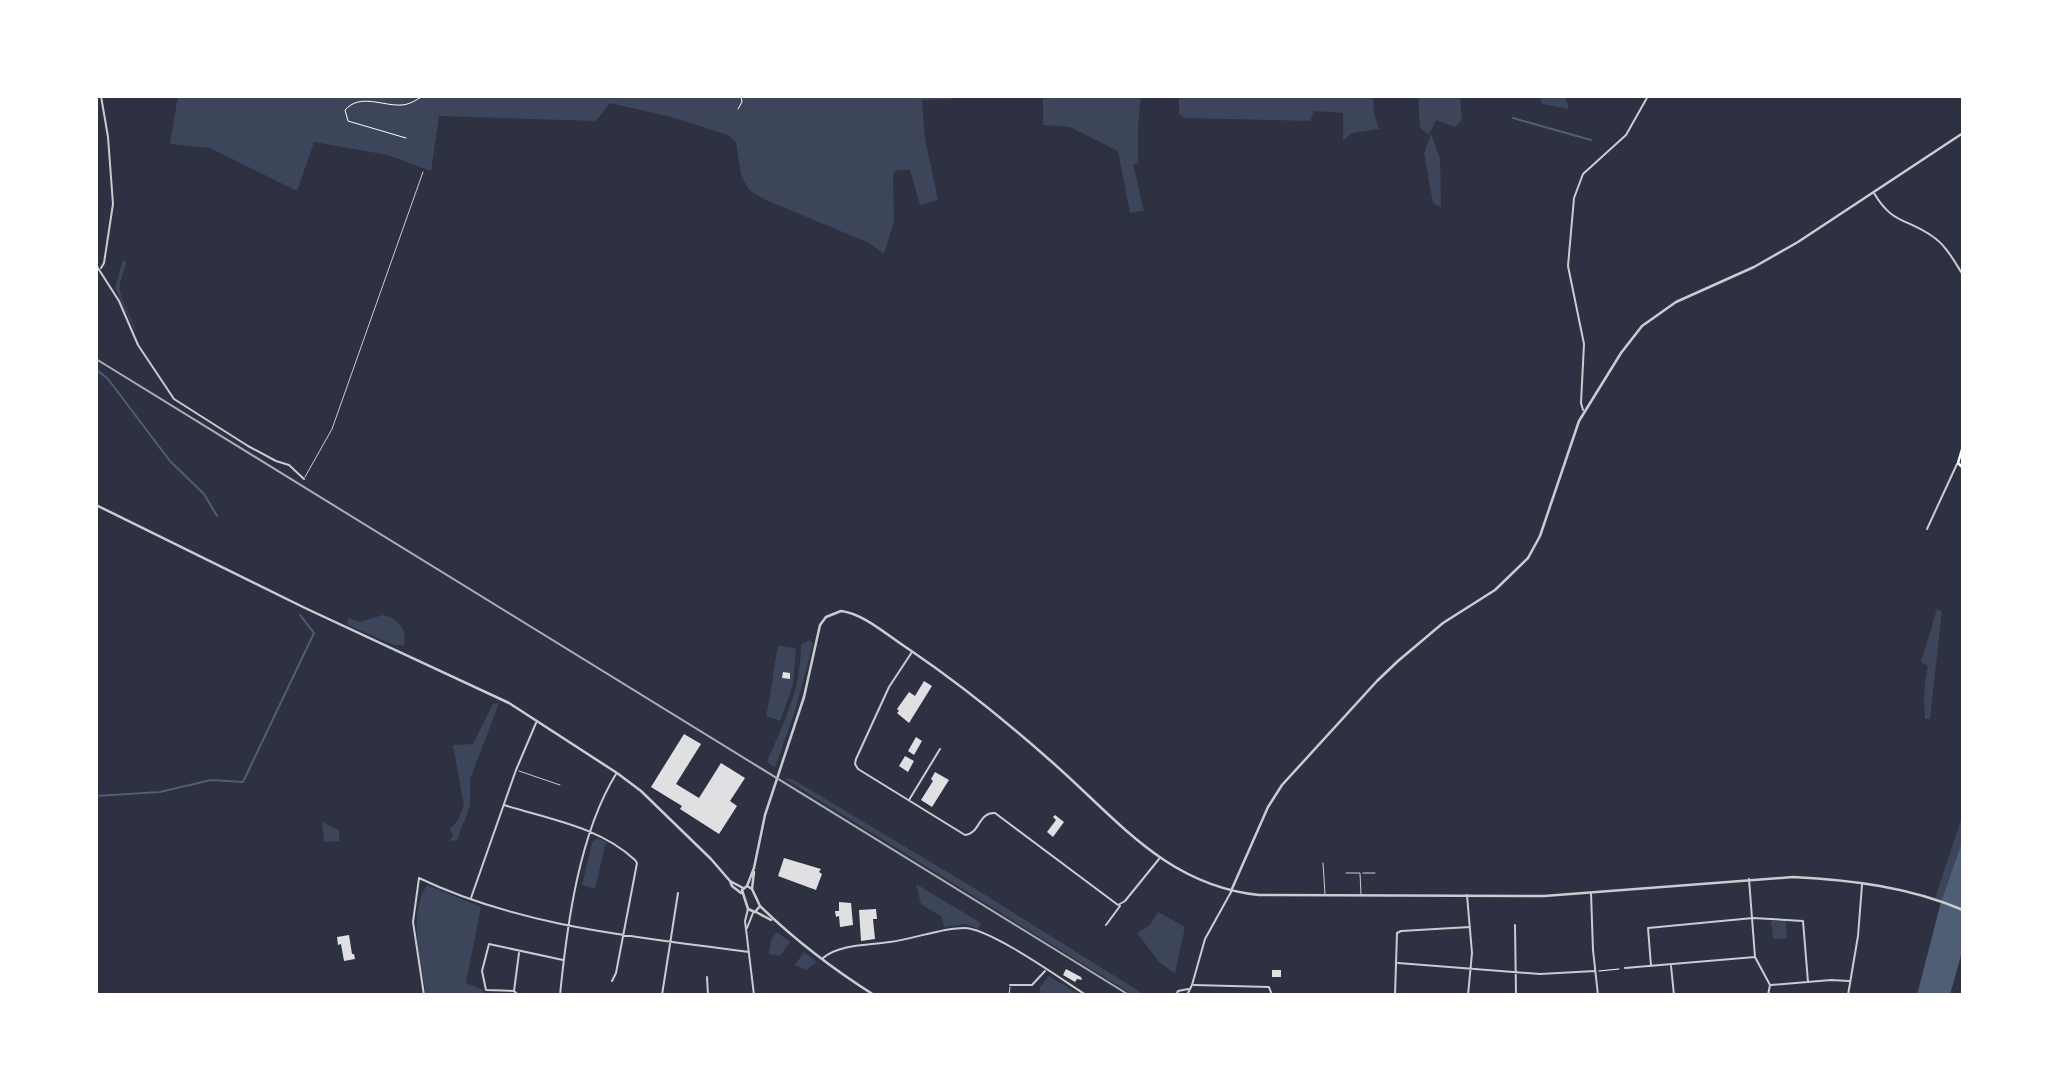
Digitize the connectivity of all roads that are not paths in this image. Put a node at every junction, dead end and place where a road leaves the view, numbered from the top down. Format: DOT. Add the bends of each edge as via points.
graph roads {
  1 [pos="101,96"];
  2 [pos="1648,96"];
  3 [pos="1963,133"];
  4 [pos="423,172"];
  5 [pos="1874,192"];
  6 [pos="96,265"];
  7 [pos="100,269"];
  8 [pos="1963,275"];
  9 [pos="1584,411"];
  10 [pos="1963,446"];
  11 [pos="1958,463"];
  12 [pos="1963,468"];
  13 [pos="304,479"];
  14 [pos="96,505"];
  15 [pos="1927,529"];
  16 [pos="912,652"];
  17 [pos="537,721"];
  18 [pos="940,749"];
  19 [pos="516,770"];
  20 [pos="617,773"];
  21 [pos="560,785"];
  22 [pos="909,801"];
  23 [pos="504,805"];
  24 [pos="590,831"];
  25 [pos="1160,858"];
  26 [pos="1323,863"];
  27 [pos="754,869"];
  28 [pos="1346,873"];
  29 [pos="1360,873"];
  30 [pos="1375,873"];
  31 [pos="1749,879"];
  32 [pos="730,881"];
  33 [pos="1863,883"];
  34 [pos="745,887"];
  35 [pos="752,889"];
  36 [pos="1231,891"];
  37 [pos="1591,892"];
  38 [pos="678,893"];
  39 [pos="741,893"];
  40 [pos="1467,895"];
  41 [pos="1325,896"];
  42 [pos="1360,896"];
  43 [pos="471,899"];
  44 [pos="1120,905"];
  45 [pos="760,906"];
  46 [pos="748,909"];
  47 [pos="1963,911"];
  48 [pos="755,912"];
  49 [pos="1753,918"];
  50 [pos="774,922"];
  51 [pos="570,925"];
  52 [pos="1105,925"];
  53 [pos="1515,925"];
  54 [pos="1470,927"];
  55 [pos="747,929"];
  56 [pos="622,934"];
  57 [pos="670,941"];
  58 [pos="520,951"];
  59 [pos="749,951"];
  60 [pos="1755,957"];
  61 [pos="822,959"];
  62 [pos="564,960"];
  63 [pos="1398,963"];
  64 [pos="1671,964"];
  65 [pos="1651,966"];
  66 [pos="1625,968"];
  67 [pos="1472,969"];
  68 [pos="1045,970"];
  69 [pos="1595,971"];
  70 [pos="1516,973"];
  71 [pos="708,977"];
  72 [pos="612,981"];
  73 [pos="1850,981"];
  74 [pos="1808,982"];
  75 [pos="1010,985"];
  76 [pos="1192,985"];
  77 [pos="1770,985"];
  78 [pos="1189,989"];
  79 [pos="514,991"];
  80 [pos="424,995"];
  81 [pos="518,995"];
  82 [pos="560,995"];
  83 [pos="662,995"];
  84 [pos="708,995"];
  85 [pos="754,995"];
  86 [pos="874,995"];
  87 [pos="1009,995"];
  88 [pos="1086,995"];
  89 [pos="1176,995"];
  90 [pos="1187,995"];
  91 [pos="1272,995"];
  92 [pos="1395,995"];
  93 [pos="1468,995"];
  94 [pos="1516,995"];
  95 [pos="1598,995"];
  96 [pos="1674,995"];
  97 [pos="1768,995"];
  98 [pos="1848,995"];
  1 -- 7 [label="street" via="113,204"];
  2 -- 9 [label="street" via="1626,135 1583,174 1574,198 1568,266 1584,344"];
  3 -- 5 [label="street"];
  4 -- 13 [label="lane" via="332,429"];
  5 -- 8 [label="street" via="1886,211 1945,247"];
  5 -- 9 [label="street" via="1754,267 1659,312 1630,339"];
  6 -- 7 [label="street"];
  7 -- 13 [label="street" via="138,345 174,399"];
  9 -- 36 [label="street" via="1528,558 1495,590 1443,623 1377,681 1282,785"];
  10 -- 11 [label="main road"];
  11 -- 12 [label="main road"];
  11 -- 15 [label="street"];
  14 -- 17 [label="street" via="486,691"];
  16 -- 22 [label="street" via="889,687 855,764"];
  16 -- 25 [label="street" via="1022,736"];
  16 -- 27 [label="street" via="858,617 841,611 823,620"];
  17 -- 19 [label="street"];
  17 -- 20 [label="street"];
  18 -- 22 [label="street"];
  19 -- 21 [label="lane"];
  19 -- 23 [label="street"];
  20 -- 24 [label="street"];
  20 -- 32 [label="street" via="669,816"];
  22 -- 44 [label="street" via="965,835 973,833 984,816 995,813"];
  23 -- 24 [label="street"];
  23 -- 43 [label="street"];
  24 -- 51 [label="street"];
  24 -- 56 [label="street" via="636,863"];
  25 -- 36 [label="street" via="1201,882"];
  25 -- 44 [label="street"];
  26 -- 41 [label="lane"];
  27 -- 34 [label="street"];
  27 -- 35 [label="street"];
  28 -- 29 [label="lane"];
  29 -- 30 [label="lane"];
  29 -- 42 [label="lane"];
  31 -- 33 [label="street" via="1793,877"];
  31 -- 37 [label="street"];
  31 -- 49 [label="street"];
  32 -- 34 [label="street"];
  32 -- 39 [label="street"];
  33 -- 47 [label="street" via="1928,897"];
  33 -- 73 [label="street"];
  34 -- 35 [label="street"];
  34 -- 39 [label="street"];
  35 -- 45 [label="street"];
  36 -- 41 [label="street"];
  36 -- 76 [label="street" via="1205,939"];
  37 -- 40 [label="street"];
  37 -- 69 [label="street"];
  38 -- 57 [label="street"];
  39 -- 46 [label="street"];
  40 -- 42 [label="street"];
  40 -- 54 [label="street"];
  41 -- 42 [label="street"];
  43 -- 51 [label="street"];
  43 -- 80 [label="street" via="419,878 413,922"];
  44 -- 52 [label="street"];
  45 -- 48 [label="street"];
  45 -- 50 [label="street"];
  46 -- 48 [label="street"];
  46 -- 55 [label="street"];
  48 -- 50 [label="street"];
  48 -- 55 [label="street"];
  49 -- 60 [label="street"];
  49 -- 65 [label="street" via="1648,928"];
  49 -- 74 [label="street" via="1802,921"];
  50 -- 61 [label="street"];
  51 -- 56 [label="street"];
  51 -- 62 [label="street"];
  53 -- 70 [label="street"];
  54 -- 63 [label="street" via="1401,931 1397,933"];
  54 -- 67 [label="street"];
  55 -- 59 [label="street"];
  56 -- 57 [label="street"];
  56 -- 72 [label="street"];
  57 -- 59 [label="street"];
  57 -- 83 [label="street"];
  58 -- 62 [label="street"];
  58 -- 79 [label="street"];
  58 -- 79 [label="street" via="489,944 482,971 486,990"];
  59 -- 85 [label="street"];
  60 -- 64 [label="street"];
  60 -- 77 [label="street"];
  61 -- 68 [label="street" via="857,946 971,928"];
  61 -- 86 [label="street"];
  62 -- 82 [label="street"];
  63 -- 67 [label="street"];
  63 -- 92 [label="street"];
  64 -- 65 [label="street"];
  64 -- 96 [label="street"];
  65 -- 66 [label="street"];
  67 -- 70 [label="street"];
  67 -- 93 [label="street"];
  68 -- 75 [label="street" via="1032,985"];
  68 -- 88 [label="street"];
  69 -- 70 [label="street"];
  69 -- 95 [label="street"];
  70 -- 94 [label="street"];
  71 -- 84 [label="street"];
  73 -- 74 [label="street"];
  73 -- 98 [label="street"];
  74 -- 77 [label="street"];
  75 -- 87 [label="lane"];
  76 -- 78 [label="street"];
  76 -- 91 [label="street" via="1269,988"];
  77 -- 97 [label="street"];
  78 -- 89 [label="street"];
  78 -- 90 [label="street"];
  79 -- 81 [label="street"];
}
